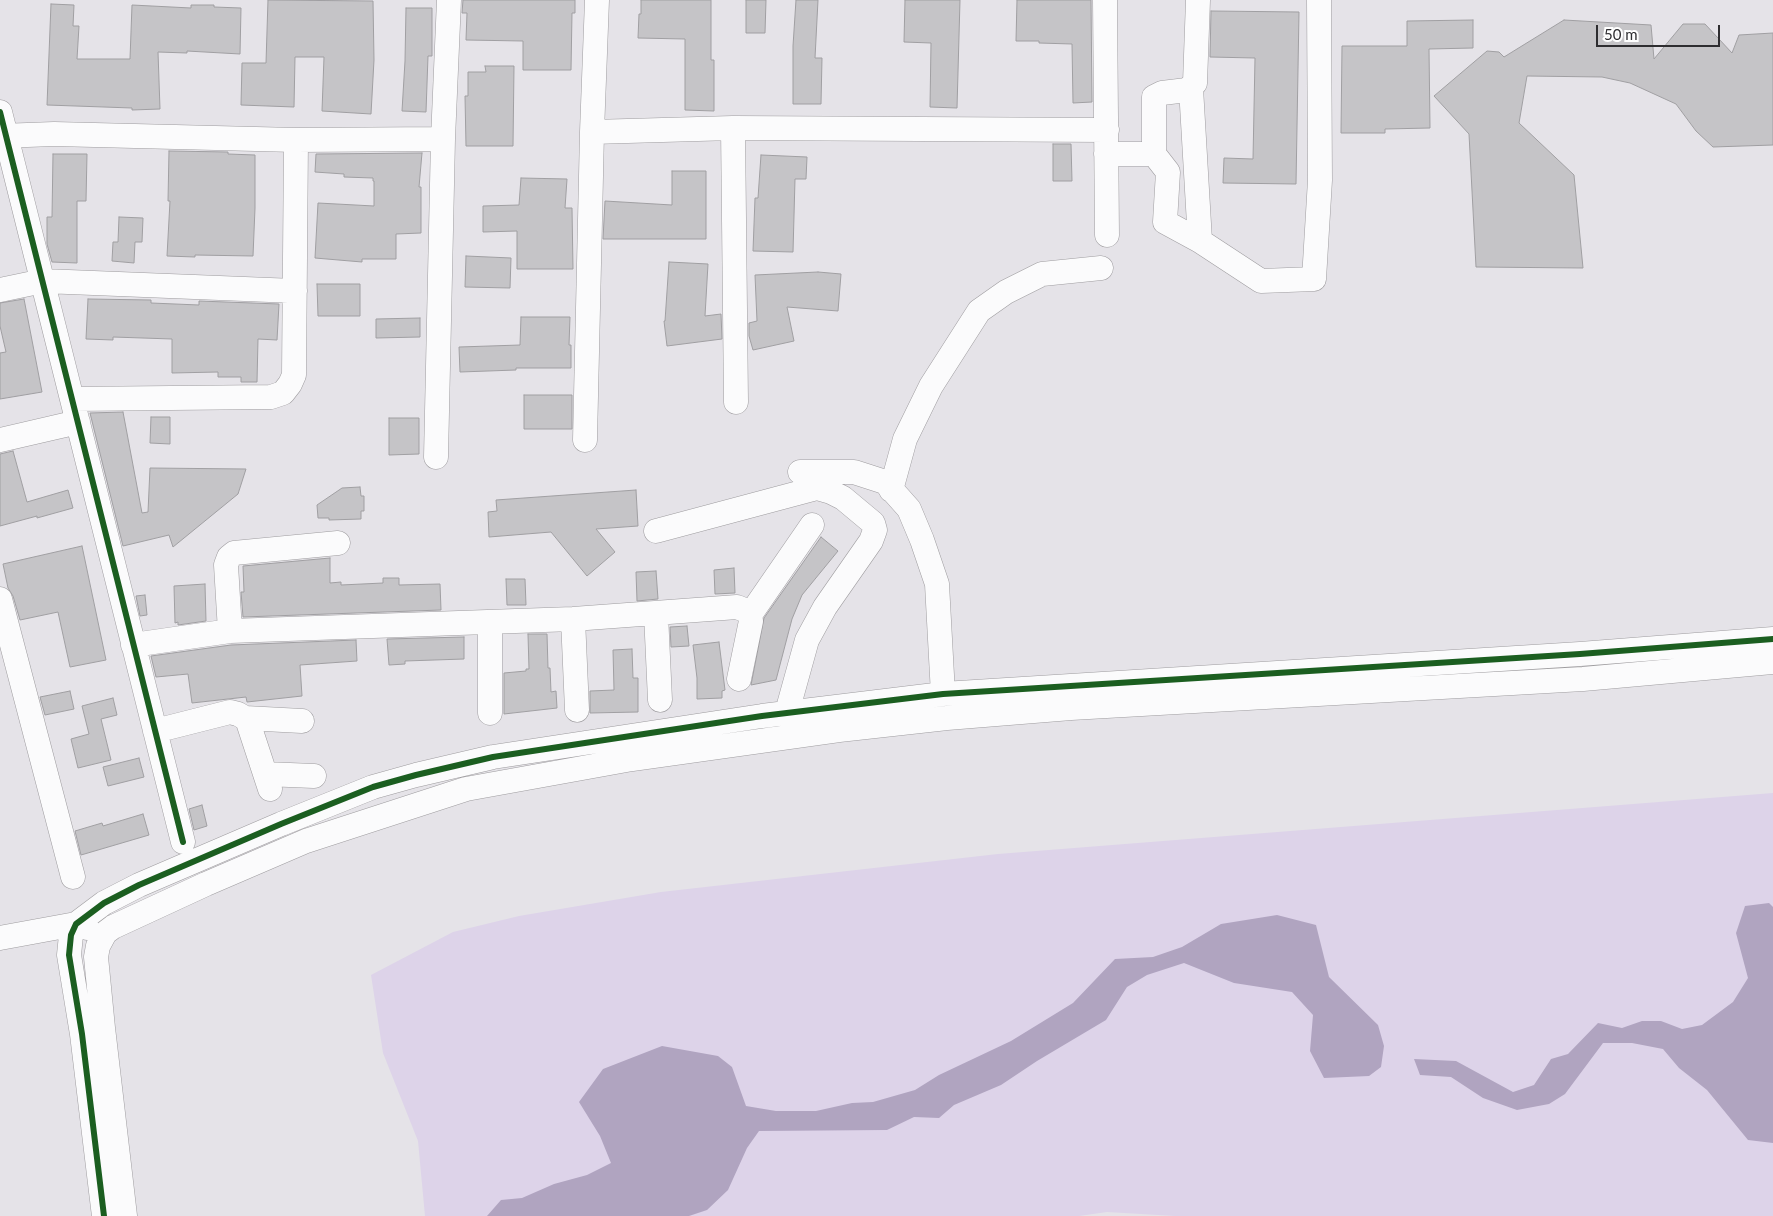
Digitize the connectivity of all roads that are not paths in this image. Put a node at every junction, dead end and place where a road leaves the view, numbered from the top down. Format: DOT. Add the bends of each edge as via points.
graph roads {
  1 [pos="449,0"];
  2 [pos="597,0"];
  3 [pos="1105,0"];
  4 [pos="1198,0"];
  5 [pos="1319,0"];
  6 [pos="1191,88"];
  7 [pos="0,112"];
  8 [pos="733,128"];
  9 [pos="1107,130"];
  10 [pos="592,132"];
  11 [pos="3,136"];
  12 [pos="443,138"];
  13 [pos="296,140"];
  14 [pos="1106,154"];
  15 [pos="1154,154"];
  16 [pos="1106,235"];
  17 [pos="1200,241"];
  18 [pos="1101,268"];
  19 [pos="43,281"];
  20 [pos="0,290"];
  21 [pos="295,291"];
  22 [pos="72,398"];
  23 [pos="736,402"];
  24 [pos="78,422"];
  25 [pos="0,440"];
  26 [pos="585,440"];
  27 [pos="436,457"];
  28 [pos="800,472"];
  29 [pos="891,490"];
  30 [pos="812,525"];
  31 [pos="656,532"];
  32 [pos="338,543"];
  33 [pos="0,599"];
  34 [pos="656,614"];
  35 [pos="750,615"];
  36 [pos="573,619"];
  37 [pos="490,622"];
  38 [pos="230,632"];
  39 [pos="1773,639"];
  40 [pos="133,645"];
  41 [pos="1580,654"];
  42 [pos="1773,662"];
  43 [pos="739,679"];
  44 [pos="1583,679"];
  45 [pos="943,694"];
  46 [pos="660,700"];
  47 [pos="577,710"];
  48 [pos="787,712"];
  49 [pos="490,713"];
  50 [pos="762,716"];
  51 [pos="245,718"];
  52 [pos="302,720"];
  53 [pos="155,731"];
  54 [pos="764,740"];
  55 [pos="314,776"];
  56 [pos="182,842"];
  57 [pos="73,877"];
  58 [pos="76,924"];
  59 [pos="105,933"];
  60 [pos="0,938"];
  61 [pos="104,1216"];
  62 [pos="125,1216"];
  1 -- 12 [label="street"];
  2 -- 10 [label="street"];
  3 -- 9 [label="street"];
  4 -- 6 [label="street" via="1196,79"];
  5 -- 17 [label="street" via="1320,180 1314,280 1261,281"];
  6 -- 15 [label="street" via="1154,97"];
  6 -- 17 [label="street"];
  7 -- 11 [label="street"];
  8 -- 9 [label="street"];
  8 -- 10 [label="street"];
  8 -- 23 [label="street"];
  9 -- 14 [label="street"];
  10 -- 26 [label="street"];
  11 -- 13 [label="street" via="54,134"];
  11 -- 19 [label="street"];
  12 -- 13 [label="street"];
  12 -- 27 [label="street"];
  13 -- 21 [label="street"];
  14 -- 15 [label="street"];
  14 -- 16 [label="street"];
  15 -- 17 [label="street" via="1168,172 1166,222"];
  18 -- 29 [label="street" via="1042,274 1006,292 979,311 930,386 905,439"];
  19 -- 20 [label="street"];
  19 -- 21 [label="street"];
  19 -- 22 [label="street"];
  21 -- 22 [label="street" via="294,375 283,393 271,398"];
  22 -- 24 [label="street"];
  24 -- 25 [label="street"];
  24 -- 40 [label="street"];
  28 -- 29 [label="street" via="854,472 885,482"];
  29 -- 45 [label="street" via="909,509 937,584"];
  30 -- 35 [label="street"];
  31 -- 48 [label="street" via="817,488 842,498 873,523 875,530 871,542 825,607 807,640"];
  32 -- 38 [label="street" via="229,557 226,565"];
  33 -- 57 [label="street"];
  34 -- 35 [label="street" via="737,607"];
  34 -- 36 [label="street"];
  34 -- 46 [label="street"];
  35 -- 43 [label="street"];
  36 -- 37 [label="street"];
  36 -- 47 [label="street"];
  37 -- 38 [label="street"];
  37 -- 49 [label="street"];
  38 -- 40 [label="street"];
  39 -- 41 [label="street"];
  40 -- 53 [label="street"];
  41 -- 44 [label="street"];
  41 -- 45 [label="street"];
  42 -- 44 [label="street"];
  44 -- 54 [label="street" via="1071,708 929,720"];
  45 -- 48 [label="street"];
  48 -- 50 [label="street"];
  50 -- 54 [label="street"];
  50 -- 58 [label="street" via="493,757 373,787 139,885 104,903"];
  51 -- 52 [label="street"];
  51 -- 53 [label="street" via="230,712"];
  51 -- 55 [label="street" via="267,782"];
  53 -- 56 [label="street"];
  54 -- 59 [label="street" via="466,789 306,841 206,884"];
  58 -- 59 [label="street"];
  58 -- 60 [label="street"];
  58 -- 61 [label="street" via="69,955"];
  59 -- 62 [label="street" via="96,957"];
}
